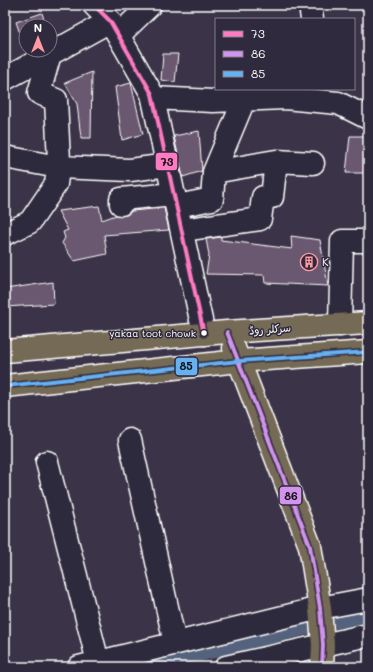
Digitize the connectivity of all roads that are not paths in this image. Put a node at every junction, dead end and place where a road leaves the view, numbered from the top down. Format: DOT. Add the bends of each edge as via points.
graph roads {
  1 [pos="94,5"];
  2 [pos="150,5"];
  3 [pos="114,28"];
  4 [pos="58,51"];
  5 [pos="43,58"];
  6 [pos="49,58"];
  7 [pos="5,79"];
  8 [pos="244,94"];
  9 [pos="316,95"];
  10 [pos="154,98"];
  11 [pos="368,118"];
  12 [pos="5,157"];
  13 [pos="276,161"];
  14 [pos="313,163"];
  15 [pos="168,164"];
  16 [pos="58,167"];
  17 [pos="214,172"];
  18 [pos="175,200"];
  19 [pos="121,204"];
  20 [pos="182,230"];
  21 [pos="5,234"];
  22 [pos="368,241"];
  23 [pos="368,323"];
  24 [pos="340,325"];
  25 [pos="228,332"];
  26 [pos="204,334"];
  27 [pos="35,349"];
  28 [pos="5,351"];
  29 [pos="368,352"];
  30 [pos="239,361"];
  31 [pos="6,388"];
  32 [pos="130,440"];
  33 [pos="47,462"];
  34 [pos="368,599"];
  35 [pos="320,608"];
  36 [pos="368,634"];
  37 [pos="175,643"];
  38 [pos="323,645"];
  39 [pos="89,665"];
  40 [pos="226,667"];
  41 [pos="322,667"];
  1 -- 3 [label="street"];
  2 -- 3 [label="street"];
  3 -- 4 [label="street"];
  3 -- 10 [label="street"];
  5 -- 7 [label="street"];
  6 -- 16 [label="street" via="39,93 56,100"];
  8 -- 9 [label="street" via="285,98"];
  8 -- 10 [label="street"];
  8 -- 17 [label="street"];
  9 -- 11 [label="street"];
  10 -- 15 [label="street"];
  12 -- 16 [label="street"];
  13 -- 14 [label="street"];
  13 -- 17 [label="street"];
  13 -- 20 [label="street" via="272,197 263,197 260,219"];
  15 -- 16 [label="street" via="130,170"];
  15 -- 18 [label="street"];
  16 -- 21 [label="street" via="56,184 30,222"];
  17 -- 18 [label="street" via="212,199"];
  18 -- 19 [label="street" via="121,199"];
  18 -- 20 [label="street"];
  20 -- 26 [label="street"];
  22 -- 24 [label="street" via="342,241"];
  23 -- 24 [label="main road, سرکلر روڈ"];
  24 -- 25 [label="main road, سرکلر روڈ"];
  25 -- 26 [label="main road, سرکلر روڈ"];
  25 -- 30 [label="main road"];
  26 -- 27 [label="main road, سرکلر روڈ"];
  27 -- 28 [label="main road, سرکلر روڈ"];
  27 -- 31 [label="main road"];
  29 -- 30 [label="main road"];
  30 -- 31 [label="main road"];
  30 -- 35 [label="main road" via="310,546"];
  32 -- 37 [label="street"];
  33 -- 39 [label="street"];
  34 -- 35 [label="street"];
  35 -- 37 [label="street"];
  35 -- 38 [label="main road"];
  36 -- 38 [label="street"];
  37 -- 39 [label="street"];
  38 -- 40 [label="street"];
  38 -- 41 [label="main road"];
}
